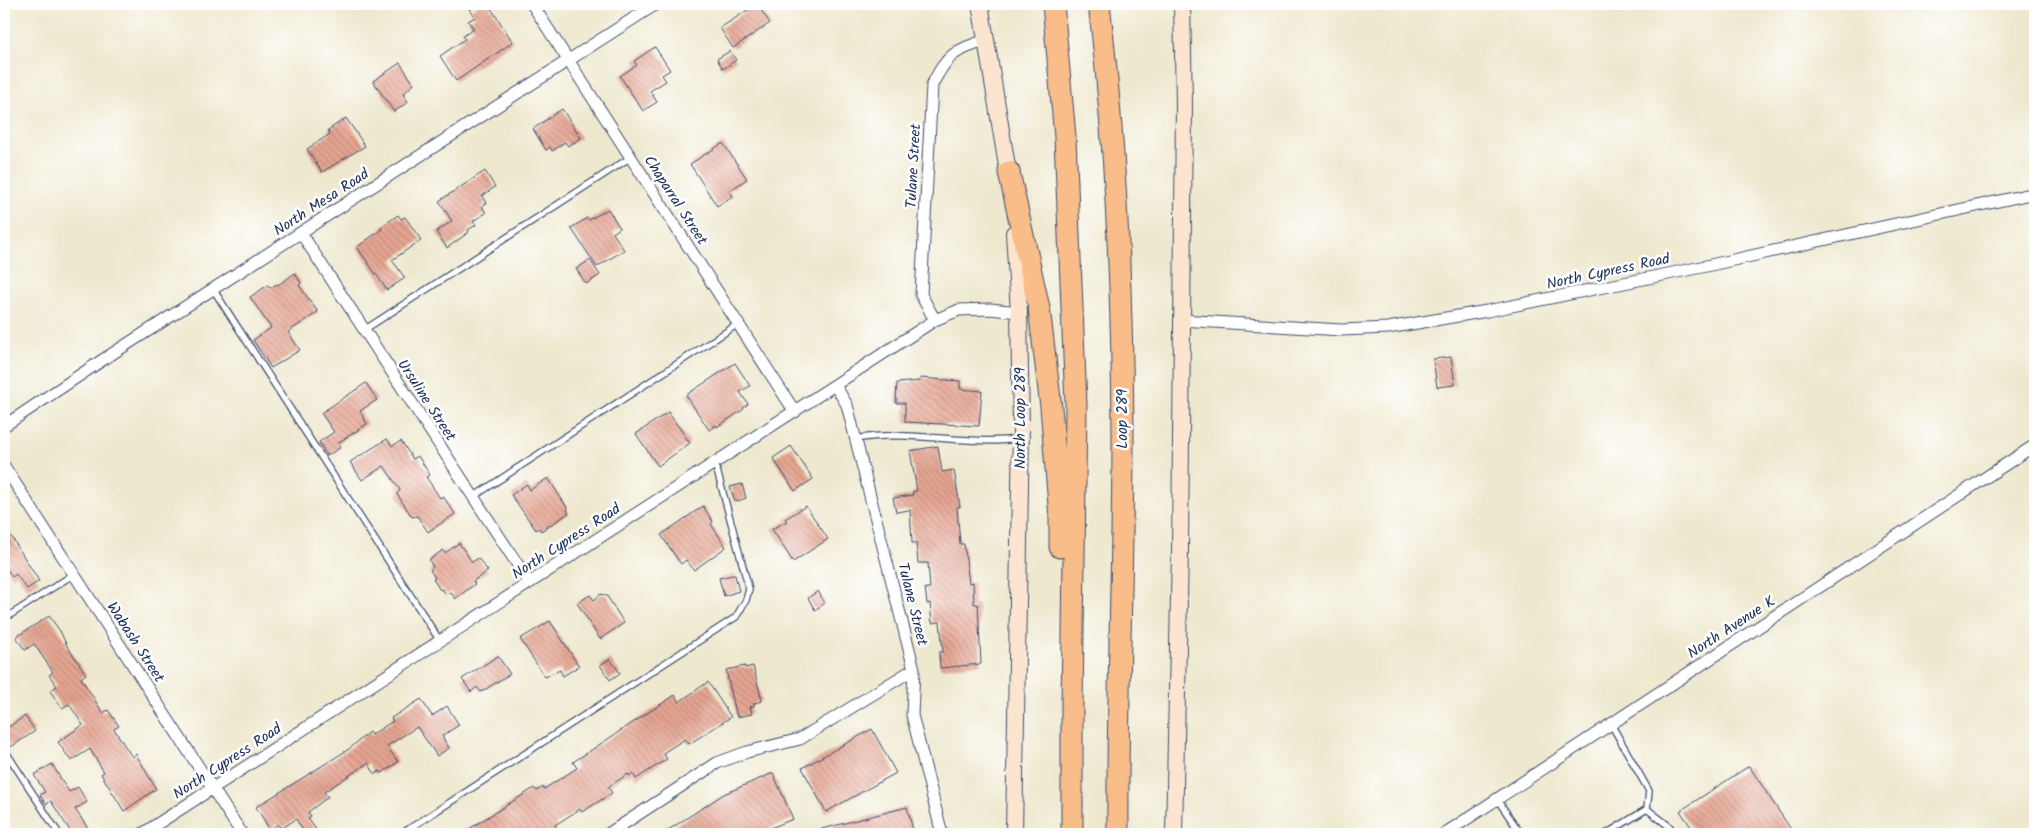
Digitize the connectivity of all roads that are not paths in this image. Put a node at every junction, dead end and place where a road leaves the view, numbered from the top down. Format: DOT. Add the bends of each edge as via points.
graph roads {
  1 [pos="532,4"];
  2 [pos="656,4"];
  3 [pos="980,4"];
  4 [pos="1054,4"];
  5 [pos="1099,4"];
  6 [pos="1184,7"];
  7 [pos="986,40"];
  8 [pos="569,60"];
  9 [pos="631,157"];
  10 [pos="1009,172"];
  11 [pos="2035,193"];
  12 [pos="301,233"];
  13 [pos="213,289"];
  14 [pos="1019,312"];
  15 [pos="935,320"];
  16 [pos="1181,320"];
  17 [pos="738,324"];
  18 [pos="364,330"];
  19 [pos="835,385"];
  20 [pos="795,412"];
  21 [pos="4,426"];
  22 [pos="855,439"];
  23 [pos="1020,439"];
  24 [pos="2035,445"];
  25 [pos="715,463"];
  26 [pos="4,466"];
  27 [pos="473,497"];
  28 [pos="74,574"];
  29 [pos="530,582"];
  30 [pos="4,619"];
  31 [pos="440,641"];
  32 [pos="914,669"];
  33 [pos="1072,708"];
  34 [pos="1611,724"];
  35 [pos="4,749"];
  36 [pos="213,788"];
  37 [pos="1497,799"];
  38 [pos="1647,808"];
  39 [pos="59,834"];
  40 [pos="142,834"];
  41 [pos="242,834"];
  42 [pos="401,834"];
  43 [pos="608,834"];
  44 [pos="942,834"];
  45 [pos="1014,834"];
  46 [pos="1072,834"];
  47 [pos="1118,834"];
  48 [pos="1174,834"];
  49 [pos="1444,834"];
  50 [pos="1521,834"];
  51 [pos="1606,834"];
  52 [pos="1675,834"];
  1 -- 8 [label="street, Chaparral Street"];
  2 -- 8 [label="street, North Mesa Road"];
  3 -- 7 [label="main road, North Loop 289"];
  4 -- 33 [label="highway" via="1065,137 1076,395"];
  5 -- 47 [label="highway, Loop 289" via="1112,140 1122,347"];
  6 -- 16 [label="main road"];
  7 -- 10 [label="main road, North Loop 289"];
  7 -- 15 [label="street, Tulane Street" via="963,48 944,61 932,85 922,295"];
  8 -- 9 [label="street, Chaparral Street"];
  8 -- 12 [label="street, North Mesa Road"];
  9 -- 17 [label="street, Chaparral Street"];
  9 -- 18 [label="lane"];
  10 -- 14 [label="main road, North Loop 289"];
  10 -- 33 [label="highway" via="1039,308 1051,407 1060,518 1060,596"];
  11 -- 16 [label="street, North Cypress Road" via="1697,268 1388,328 1341,330"];
  12 -- 13 [label="street, North Mesa Road"];
  12 -- 18 [label="street, Ursuline Street"];
  13 -- 21 [label="street, North Mesa Road"];
  13 -- 31 [label="lane"];
  14 -- 15 [label="street, North Cypress Road" via="959,310"];
  14 -- 23 [label="main road, North Loop 289"];
  15 -- 19 [label="street, North Cypress Road"];
  16 -- 48 [label="main road"];
  17 -- 20 [label="street, Chaparral Street"];
  17 -- 27 [label="lane"];
  18 -- 27 [label="street, Ursuline Street"];
  19 -- 20 [label="street, North Cypress Road"];
  19 -- 22 [label="street, Tulane Street" via="847,404"];
  20 -- 25 [label="street, North Cypress Road"];
  22 -- 23 [label="lane" via="941,437 994,442"];
  22 -- 32 [label="street, Tulane Street"];
  23 -- 45 [label="main road, North Loop 289"];
  24 -- 34 [label="street, North Avenue K"];
  25 -- 29 [label="street, North Cypress Road"];
  25 -- 42 [label="lane" via="749,589 736,617"];
  26 -- 28 [label="street, Wabash Street"];
  27 -- 29 [label="street, Ursuline Street"];
  28 -- 30 [label="lane"];
  28 -- 36 [label="street, Wabash Street"];
  29 -- 31 [label="street, North Cypress Road"];
  31 -- 36 [label="street, North Cypress Road"];
  32 -- 43 [label="street" via="800,738 717,763"];
  32 -- 44 [label="street, Tulane Street" via="912,715"];
  33 -- 46 [label="highway"];
  34 -- 37 [label="street, North Avenue K"];
  34 -- 38 [label="lane" via="1649,791"];
  35 -- 39 [label="lane"];
  36 -- 40 [label="street, North Cypress Road"];
  36 -- 41 [label="street, Wabash Street"];
  37 -- 49 [label="street, North Avenue K"];
  37 -- 50 [label="lane"];
  38 -- 51 [label="lane"];
  38 -- 52 [label="lane"];
}
